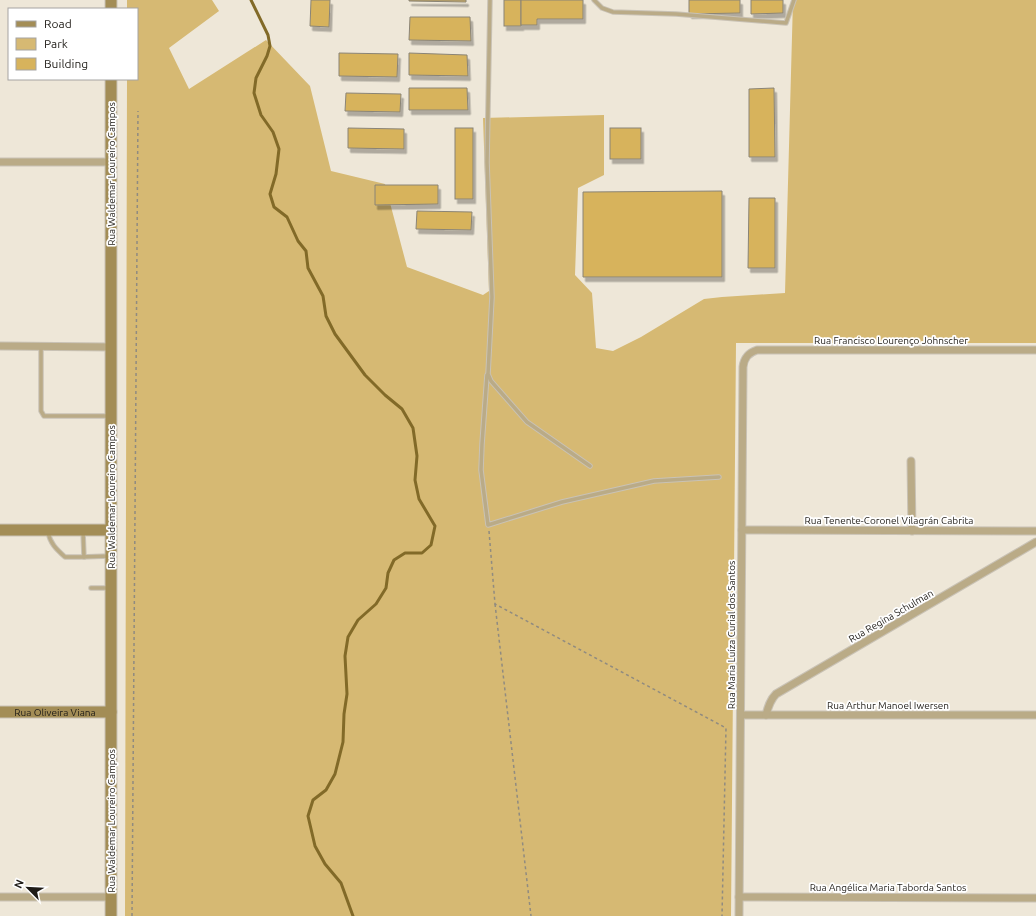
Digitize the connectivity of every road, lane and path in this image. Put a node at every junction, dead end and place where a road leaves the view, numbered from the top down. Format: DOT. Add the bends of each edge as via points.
graph roads {
  1 [pos="490,0"];
  2 [pos="594,0"];
  3 [pos="794,0"];
  4 [pos="111,80"];
  5 [pos="138,111"];
  6 [pos="0,162"];
  7 [pos="111,162"];
  8 [pos="0,346"];
  9 [pos="40,346"];
  10 [pos="111,347"];
  11 [pos="1036,350"];
  12 [pos="748,355"];
  13 [pos="488,374"];
  14 [pos="111,416"];
  15 [pos="911,460"];
  16 [pos="590,466"];
  17 [pos="719,477"];
  18 [pos="488,525"];
  19 [pos="0,530"];
  20 [pos="48,530"];
  21 [pos="83,530"];
  22 [pos="111,530"];
  23 [pos="742,530"];
  24 [pos="912,530"];
  25 [pos="1036,531"];
  26 [pos="1036,542"];
  27 [pos="111,556"];
  28 [pos="82,557"];
  29 [pos="80,562"];
  30 [pos="91,588"];
  31 [pos="111,588"];
  32 [pos="495,604"];
  33 [pos="0,712"];
  34 [pos="111,712"];
  35 [pos="740,715"];
  36 [pos="766,715"];
  37 [pos="1036,715"];
  38 [pos="0,897"];
  39 [pos="111,897"];
  40 [pos="739,897"];
  41 [pos="1036,898"];
  42 [pos="111,916"];
  43 [pos="132,916"];
  44 [pos="531,916"];
  45 [pos="722,916"];
  46 [pos="739,916"];
  1 -- 13 [label="lane" via="487,162 492,297"];
  2 -- 3 [label="lane" via="602,8 613,12 676,14 786,23"];
  4 -- 7 [label="main road, Rua Waldemar Loureiro Campos"];
  5 -- 43 [label="path"];
  6 -- 7 [label="street"];
  7 -- 10 [label="main road, Rua Waldemar Loureiro Campos"];
  8 -- 9 [label="street"];
  9 -- 10 [label="street"];
  9 -- 14 [label="lane" via="41,411 44,416"];
  10 -- 14 [label="main road, Rua Waldemar Loureiro Campos"];
  11 -- 12 [label="street, Rua Francisco Lourenço Johnscher" via="757,350"];
  12 -- 23 [label="street, Rua Maria Luíza Curial dos Santos" via="743,367"];
  13 -- 16 [label="lane" via="491,381 527,422"];
  13 -- 18 [label="lane" via="482,444"];
  14 -- 22 [label="main road, Rua Waldemar Loureiro Campos"];
  15 -- 24 [label="street"];
  17 -- 18 [label="lane" via="654,481 562,502"];
  18 -- 32 [label="path"];
  19 -- 20 [label="main road"];
  20 -- 21 [label="main road"];
  20 -- 28 [label="lane" via="50,540 65,557"];
  21 -- 22 [label="main road"];
  21 -- 28 [label="lane"];
  22 -- 27 [label="main road, Rua Waldemar Loureiro Campos"];
  23 -- 24 [label="street, Rua Tenente-Coronel Vilagrán Cabrita"];
  23 -- 35 [label="street, Rua Maria Luíza Curial dos Santos"];
  24 -- 25 [label="street, Rua Tenente-Coronel Vilagrán Cabrita"];
  26 -- 36 [label="street, Rua Regina Schulman" via="776,694 769,703"];
  27 -- 28 [label="lane"];
  27 -- 31 [label="main road, Rua Waldemar Loureiro Campos"];
  28 -- 29 [label="lane"];
  30 -- 31 [label="lane"];
  31 -- 34 [label="main road, Rua Waldemar Loureiro Campos"];
  32 -- 44 [label="path"];
  32 -- 45 [label="path" via="726,728"];
  33 -- 34 [label="main road, Rua Oliveira Viana"];
  34 -- 39 [label="main road, Rua Waldemar Loureiro Campos"];
  35 -- 36 [label="street, Rua Arthur Manoel Iwersen"];
  35 -- 40 [label="street, Rua Maria Luíza Curial dos Santos"];
  36 -- 37 [label="street, Rua Arthur Manoel Iwersen"];
  38 -- 39 [label="street"];
  39 -- 42 [label="main road, Rua Waldemar Loureiro Campos"];
  40 -- 41 [label="street, Rua Angélica Maria Taborda Santos"];
  40 -- 46 [label="street, Rua Maria Luíza Curial dos Santos"];
}
